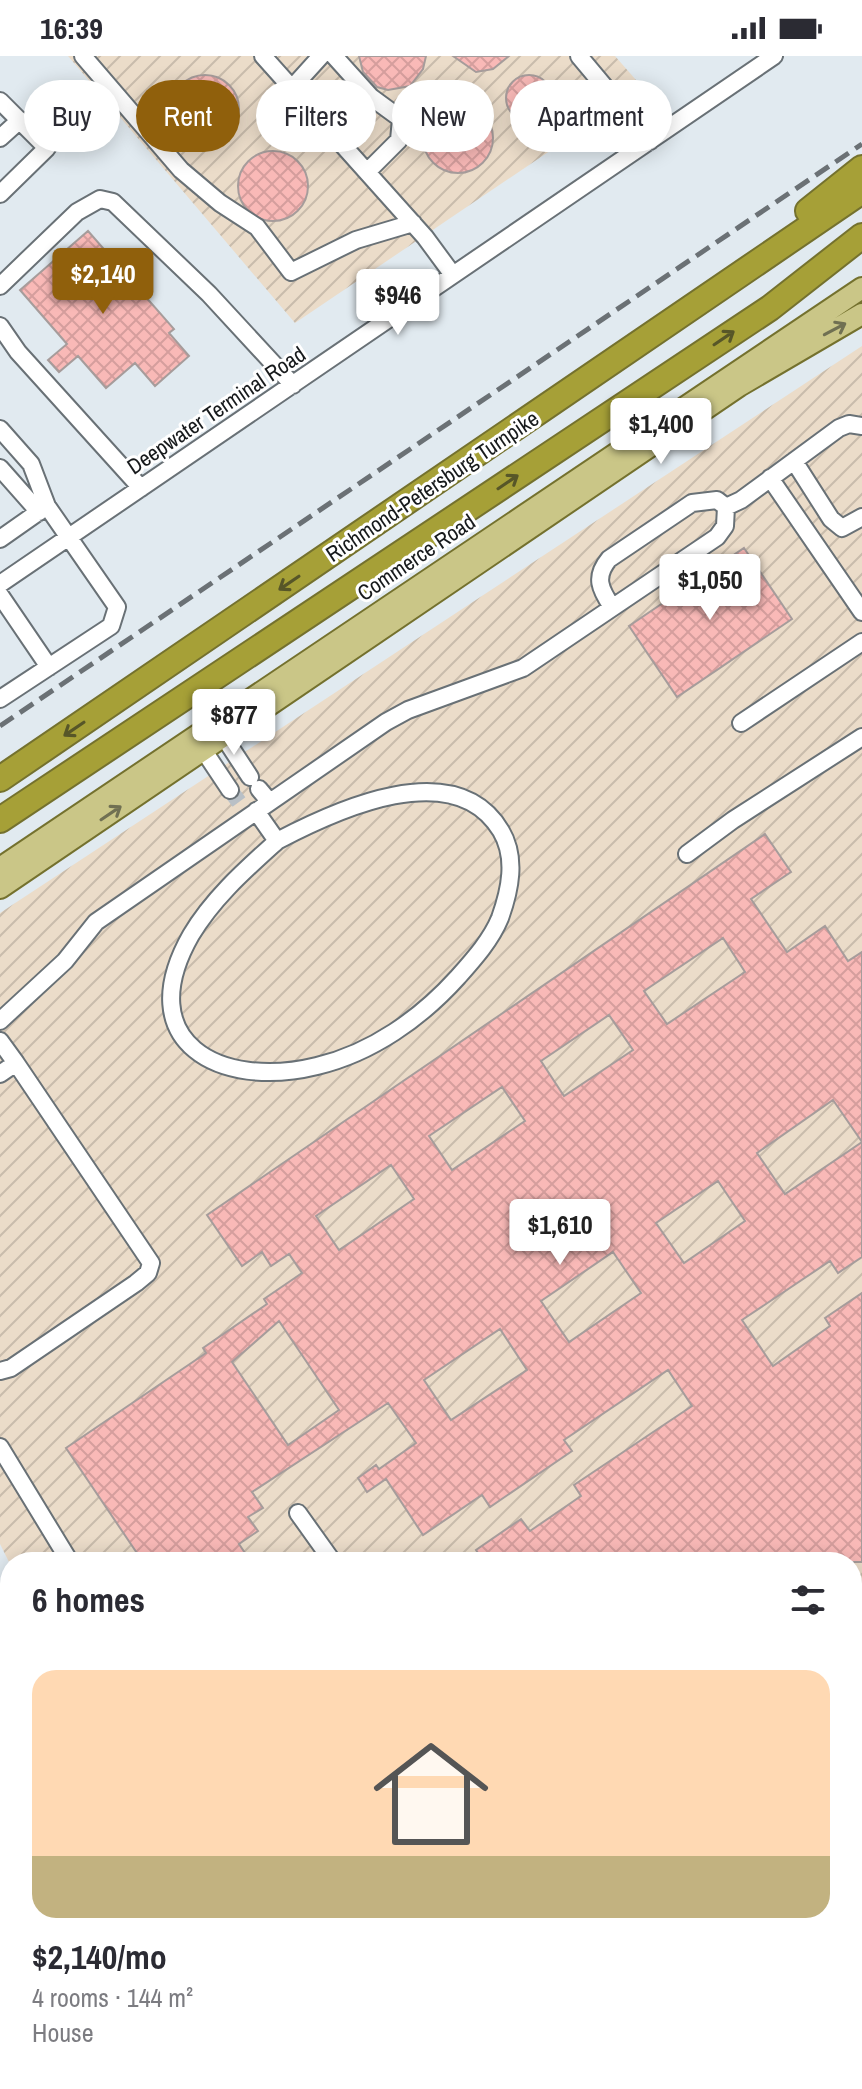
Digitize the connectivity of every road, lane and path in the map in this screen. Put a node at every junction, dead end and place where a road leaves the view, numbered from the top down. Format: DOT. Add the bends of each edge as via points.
graph roads {
  1 [pos="83,56"];
  2 [pos="263,56"];
  3 [pos="321,56"];
  4 [pos="334,56"];
  5 [pos="579,56"];
  6 [pos="774,56"];
  7 [pos="285,80"];
  8 [pos="299,80"];
  9 [pos="599,80"];
  10 [pos="0,101"];
  11 [pos="20,120"];
  12 [pos="672,126"];
  13 [pos="0,138"];
  14 [pos="351,152"];
  15 [pos="634,152"];
  16 [pos="862,168"];
  17 [pos="368,171"];
  18 [pos="862,191"];
  19 [pos="0,194"];
  20 [pos="413,223"];
  21 [pos="862,236"];
  22 [pos="453,275"];
  23 [pos="0,286"];
  24 [pos="862,288"];
  25 [pos="862,314"];
  26 [pos="0,326"];
  27 [pos="636,348"];
  28 [pos="293,385"];
  29 [pos="862,426"];
  30 [pos="0,429"];
  31 [pos="794,461"];
  32 [pos="0,468"];
  33 [pos="770,478"];
  34 [pos="141,488"];
  35 [pos="726,507"];
  36 [pos="43,509"];
  37 [pos="862,517"];
  38 [pos="69,537"];
  39 [pos="0,539"];
  40 [pos="0,584"];
  41 [pos="0,595"];
  42 [pos="612,607"];
  43 [pos="862,612"];
  44 [pos="862,642"];
  45 [pos="49,667"];
  46 [pos="0,699"];
  47 [pos="741,723"];
  48 [pos="220,730"];
  49 [pos="862,737"];
  50 [pos="199,744"];
  51 [pos="0,779"];
  52 [pos="250,798"];
  53 [pos="0,820"];
  54 [pos="277,841"];
  55 [pos="687,854"];
  56 [pos="0,868"];
  57 [pos="0,888"];
  58 [pos="0,1021"];
  59 [pos="0,1041"];
  60 [pos="16,1063"];
  61 [pos="0,1074"];
  62 [pos="0,1371"];
  63 [pos="0,1447"];
  64 [pos="298,1513"];
  65 [pos="64,1552"];
  66 [pos="326,1552"];
  1 -- 20 [label="street" via="181,170 257,227 291,272 356,240"];
  2 -- 7 [label="street"];
  3 -- 8 [label="street"];
  4 -- 17 [label="street" via="371,97 401,119 399,140"];
  5 -- 9 [label="street"];
  6 -- 12 [label="street, Deepwater Terminal Road"];
  10 -- 11 [label="street"];
  11 -- 13 [label="street"];
  11 -- 19 [label="street" via="47,148"];
  14 -- 17 [label="street"];
  15 -- 22 [label="street, Deepwater Terminal Road"];
  16 -- 27 [label="highway"];
  17 -- 20 [label="street"];
  18 -- 27 [label="highway, Richmond-Petersburg Turnpike"];
  20 -- 22 [label="street"];
  53 -- 21 [label="highway, Richmond-Petersburg Turnpike, one-way" via="770,308"];
  22 -- 28 [label="street, Deepwater Terminal Road"];
  23 -- 28 [label="street" via="77,212 100,199 113,202"];
  24 -- 48 [label="main road, Commerce Road" via="711,386"];
  48 -- 25 [label="main road, Commerce Road, one-way" via="739,386"];
  26 -- 34 [label="street"];
  27 -- 51 [label="highway, Richmond-Petersburg Turnpike, one-way"];
  28 -- 34 [label="street, Deepwater Terminal Road"];
  29 -- 31 [label="street" via="839,428"];
  30 -- 36 [label="street" via="31,464"];
  31 -- 33 [label="street"];
  31 -- 37 [label="street" via="831,519 842,528"];
  32 -- 36 [label="street"];
  33 -- 35 [label="street"];
  33 -- 43 [label="street"];
  34 -- 38 [label="street, Deepwater Terminal Road"];
  35 -- 42 [label="street" via="725,526 717,537"];
  35 -- 42 [label="street" via="717,500 692,503 609,559 599,582"];
  36 -- 38 [label="street"];
  36 -- 39 [label="street"];
  38 -- 40 [label="street, Deepwater Terminal Road"];
  38 -- 45 [label="street" via="117,607 111,626"];
  41 -- 45 [label="street"];
  42 -- 52 [label="street" via="523,668 420,705"];
  44 -- 47 [label="street"];
  45 -- 46 [label="street"];
  48 -- 50 [label="main road, Commerce Road"];
  48 -- 52 [label="street"];
  49 -- 55 [label="street"];
  50 -- 52 [label="street"];
  50 -- 56 [label="main road, Commerce Road"];
  57 -- 50 [label="main road, Commerce Road, one-way"];
  52 -- 54 [label="street"];
  52 -- 58 [label="street" via="96,922 65,961"];
  54 -- 54 [label="street" via="214,901 192,933 174,977 176,1027 188,1046 213,1063 241,1070 317,1066 403,1027 476,957 510,892 511,863 504,837 490,812 465,798 430,792 386,796"];
  59 -- 60 [label="street"];
  60 -- 61 [label="street"];
  60 -- 62 [label="street" via="151,1263 136,1283"];
  63 -- 65 [label="street"];
  64 -- 66 [label="street"];
}
